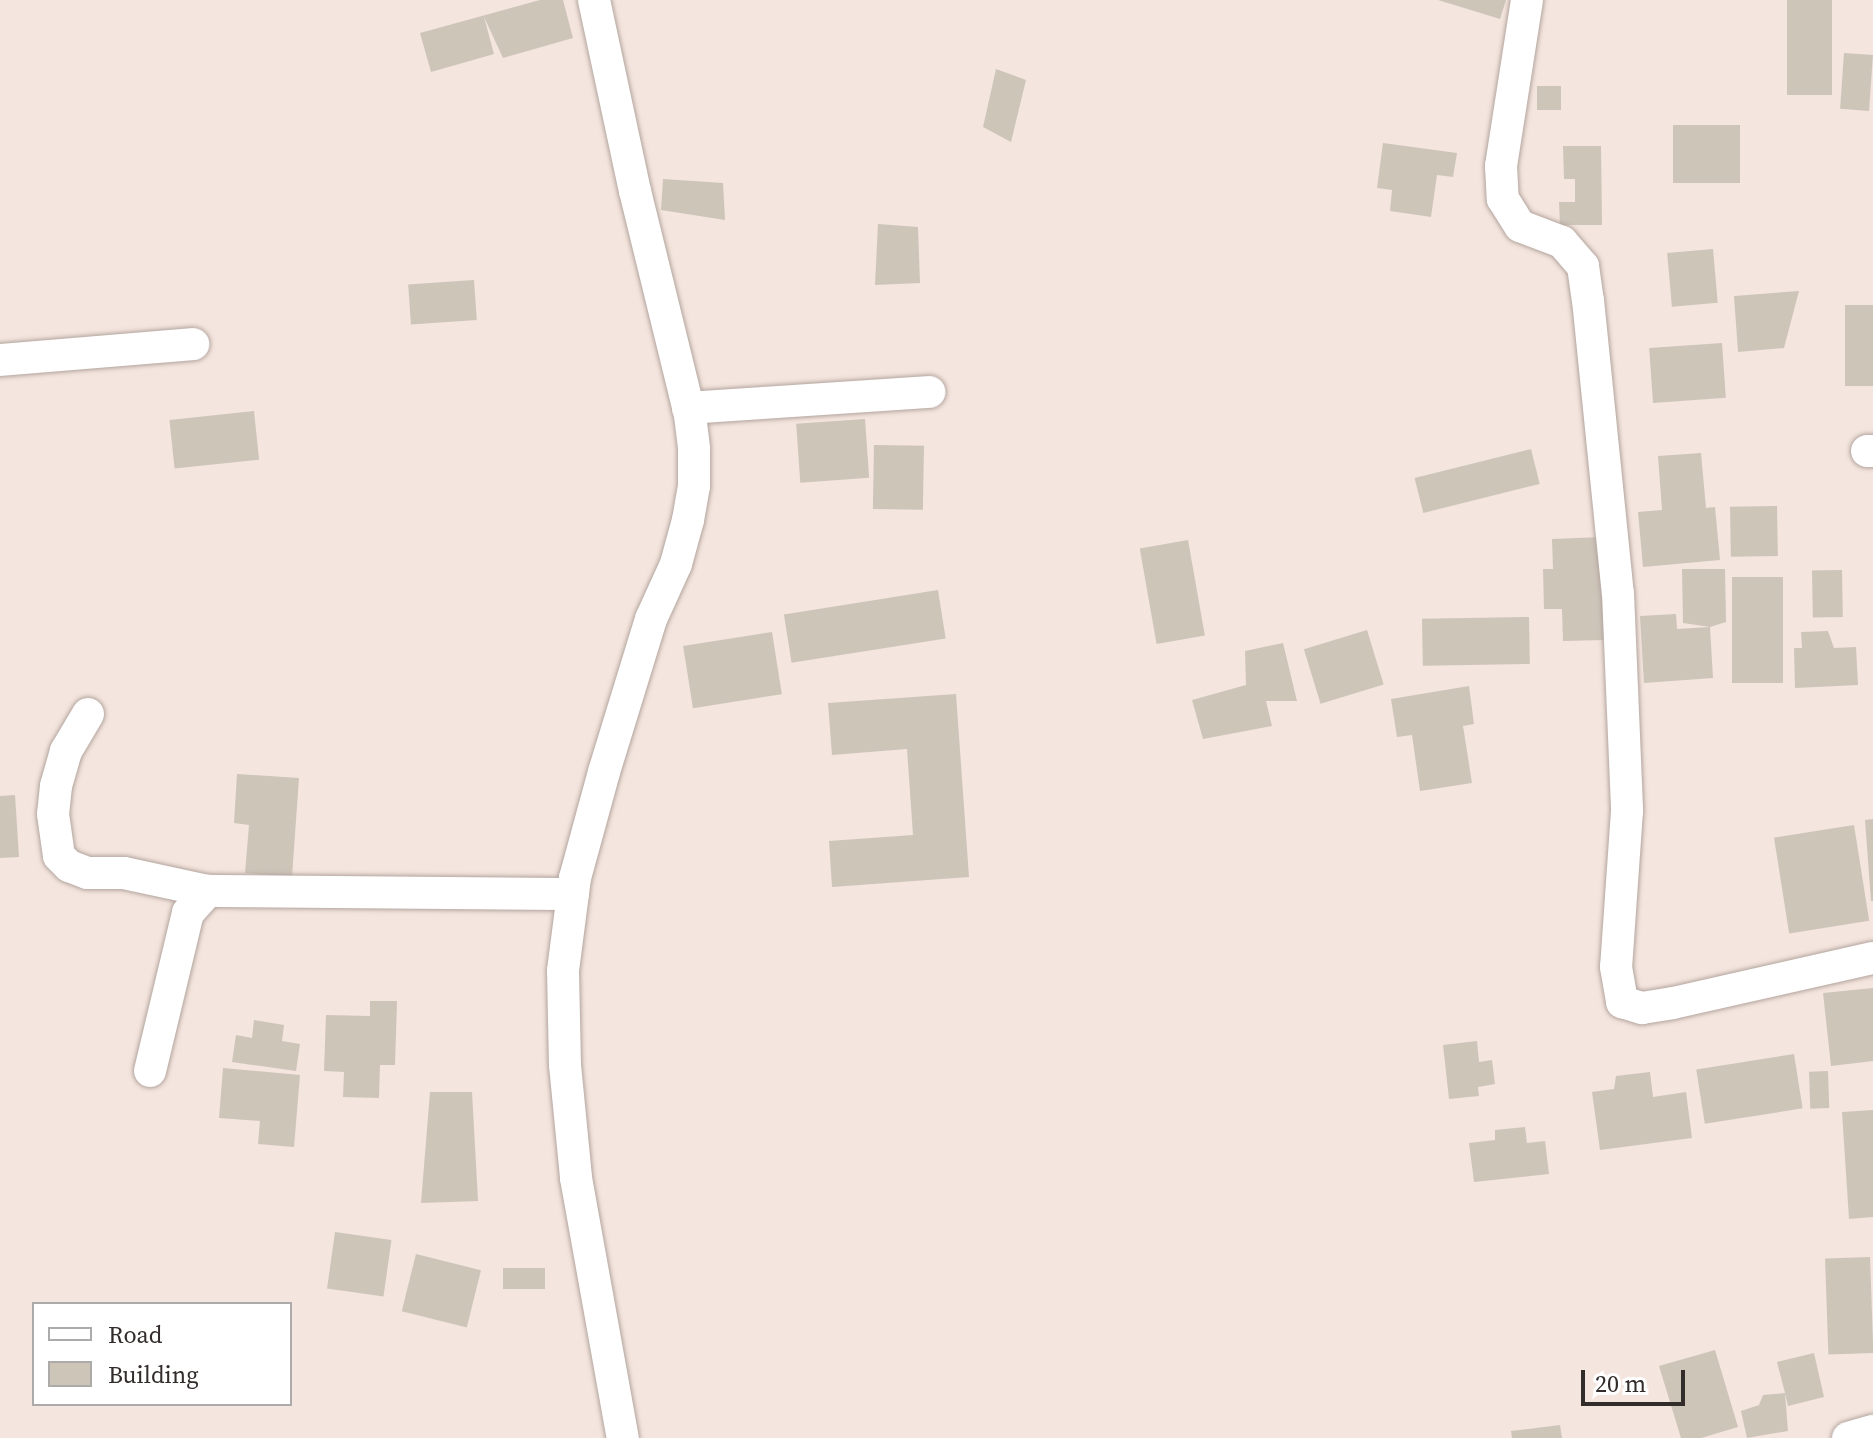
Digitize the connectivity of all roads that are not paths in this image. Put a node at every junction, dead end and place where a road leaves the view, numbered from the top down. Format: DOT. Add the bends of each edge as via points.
graph roads {
  1 [pos="594,0"];
  2 [pos="1527,0"];
  3 [pos="193,344"];
  4 [pos="0,360"];
  5 [pos="929,392"];
  6 [pos="688,408"];
  7 [pos="88,714"];
  8 [pos="208,891"];
  9 [pos="573,894"];
  10 [pos="1873,958"];
  11 [pos="150,1071"];
  12 [pos="1873,1431"];
  13 [pos="623,1438"];
  14 [pos="1848,1438"];
  1 -- 6 [label="street"];
  2 -- 10 [label="street" via="1501,166 1503,199 1520,226 1562,242 1583,266 1618,609 1627,811 1616,967 1622,1002 1642,1008 1673,1003"];
  3 -- 4 [label="street"];
  5 -- 6 [label="street"];
  6 -- 9 [label="street" via="694,486 688,520 676,564 651,619"];
  7 -- 8 [label="street" via="66,751 56,786 53,814 59,856 76,870 124,873"];
  8 -- 9 [label="street"];
  8 -- 11 [label="street" via="188,913"];
  9 -- 13 [label="street" via="563,971 576,1178"];
  12 -- 14 [label="street"];
}
